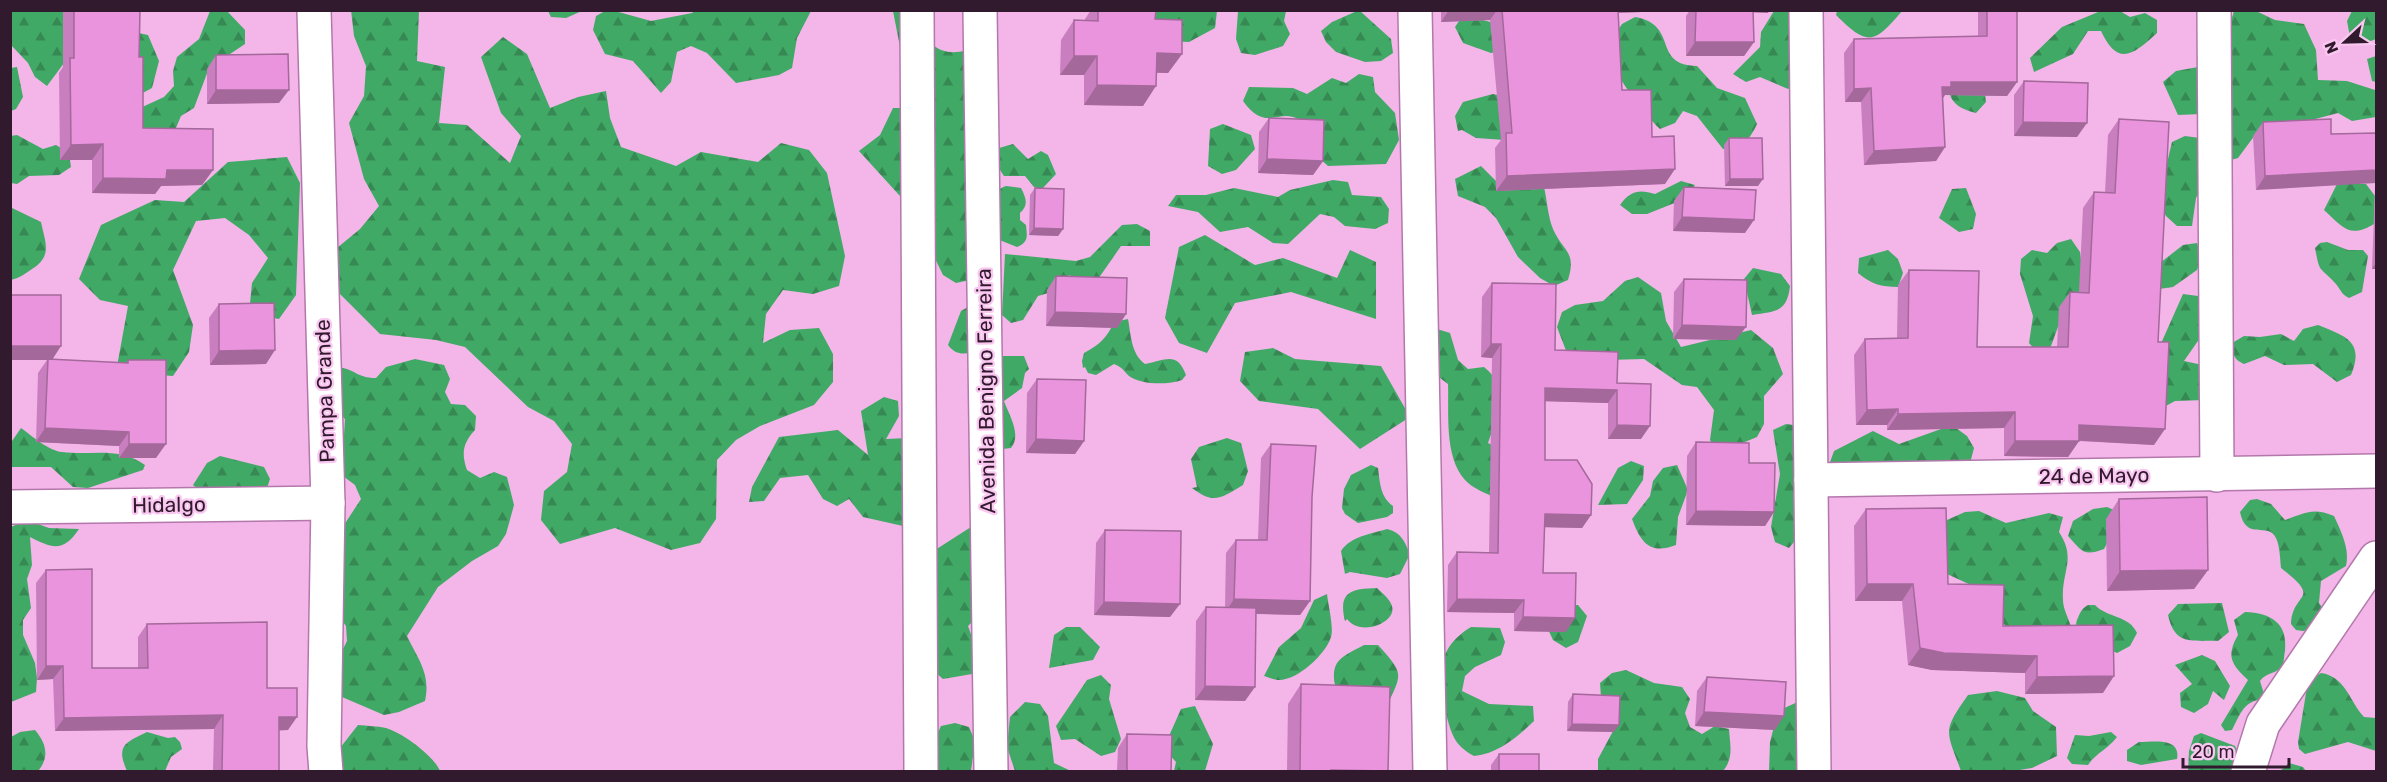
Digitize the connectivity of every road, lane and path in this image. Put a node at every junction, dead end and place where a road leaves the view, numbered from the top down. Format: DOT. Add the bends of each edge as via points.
graph roads {
  1 [pos="314,10"];
  2 [pos="916,10"];
  3 [pos="980,10"];
  4 [pos="1415,10"];
  5 [pos="1806,10"];
  6 [pos="2214,10"];
  7 [pos="2376,471"];
  8 [pos="2217,475"];
  9 [pos="1811,480"];
  10 [pos="328,503"];
  11 [pos="10,507"];
  12 [pos="2376,558"];
  13 [pos="326,771"];
  14 [pos="921,771"];
  15 [pos="991,771"];
  16 [pos="1430,771"];
  17 [pos="1814,771"];
  18 [pos="2248,771"];
  1 -- 10 [label="street, Pampa Grande"];
  2 -- 14 [label="street"];
  3 -- 15 [label="street, Avenida Benigno Ferreira"];
  4 -- 16 [label="street"];
  5 -- 9 [label="street"];
  6 -- 8 [label="street"];
  7 -- 8 [label="street, 24 de Mayo"];
  8 -- 9 [label="street, 24 de Mayo"];
  9 -- 17 [label="street"];
  10 -- 11 [label="street, Hidalgo"];
  10 -- 13 [label="street, Pampa Grande"];
  12 -- 18 [label="street" via="2263,724"];
}
